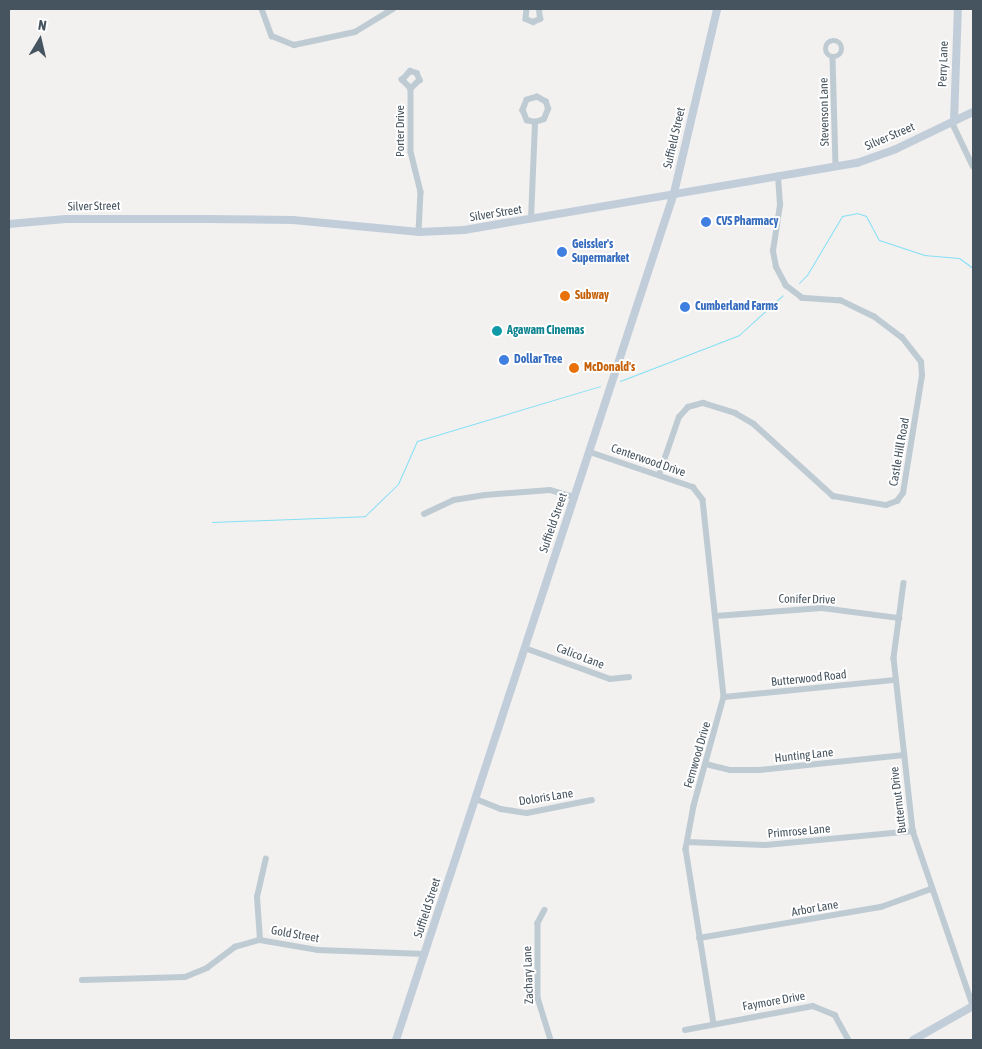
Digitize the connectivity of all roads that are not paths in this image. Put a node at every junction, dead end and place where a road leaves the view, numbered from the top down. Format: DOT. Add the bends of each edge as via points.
graph roads {
  1 [pos="262,9"];
  2 [pos="393,9"];
  3 [pos="527,9"];
  4 [pos="540,9"];
  5 [pos="717,9"];
  6 [pos="958,9"];
  7 [pos="834,58"];
  8 [pos="411,88"];
  9 [pos="973,112"];
  10 [pos="535,122"];
  11 [pos="953,122"];
  12 [pos="973,166"];
  13 [pos="836,167"];
  14 [pos="778,176"];
  15 [pos="674,193"];
  16 [pos="532,219"];
  17 [pos="9,224"];
  18 [pos="419,232"];
  19 [pos="590,452"];
  20 [pos="659,475"];
  21 [pos="699,491"];
  22 [pos="575,497"];
  23 [pos="424,514"];
  24 [pos="904,583"];
  25 [pos="716,616"];
  26 [pos="898,618"];
  27 [pos="525,648"];
  28 [pos="629,677"];
  29 [pos="895,680"];
  30 [pos="724,697"];
  31 [pos="904,755"];
  32 [pos="706,764"];
  33 [pos="476,799"];
  34 [pos="592,800"];
  35 [pos="912,831"];
  36 [pos="687,842"];
  37 [pos="266,859"];
  38 [pos="930,888"];
  39 [pos="545,910"];
  40 [pos="699,938"];
  41 [pos="260,940"];
  42 [pos="425,954"];
  43 [pos="82,980"];
  44 [pos="972,1009"];
  45 [pos="714,1024"];
  46 [pos="685,1030"];
  47 [pos="396,1040"];
  48 [pos="551,1040"];
  49 [pos="849,1040"];
  50 [pos="913,1040"];
  1 -- 2 [label="street" via="272,36 294,45 355,32"];
  3 -- 4 [label="street" via="525,16 530,22 540,18"];
  5 -- 15 [label="street, Suffield Street"];
  6 -- 11 [label="street, Perry Lane"];
  7 -- 13 [label="street, Stevenson Lane"];
  8 -- 18 [label="street, Porter Drive" via="411,157 421,192"];
  9 -- 11 [label="street, Silver Street"];
  10 -- 10 [label="street" via="544,119 548,112 546,102 537,97 527,100 522,110 525,118"];
  10 -- 16 [label="street"];
  11 -- 12 [label="street"];
  11 -- 13 [label="street, Silver Street" via="869,159"];
  13 -- 14 [label="street, Silver Street"];
  14 -- 15 [label="street, Silver Street"];
  14 -- 20 [label="street, Castle Hill Road" via="780,205 773,251 776,268 786,286 802,298 842,300 874,317 902,338 921,362 922,376 904,490 897,500 886,505 833,496 748,421 703,403 688,407 680,416"];
  15 -- 16 [label="street, Silver Street"];
  15 -- 19 [label="street, Suffield Street"];
  16 -- 18 [label="street, Silver Street" via="464,230"];
  17 -- 18 [label="street, Silver Street" via="66,219 250,219"];
  19 -- 20 [label="street, Centerwood Drive"];
  19 -- 22 [label="street, Suffield Street"];
  20 -- 21 [label="street, Centerwood Drive"];
  21 -- 25 [label="street, Fernwood Drive" via="703,500"];
  22 -- 23 [label="street" via="543,490 485,495 456,500"];
  22 -- 27 [label="street, Suffield Street"];
  24 -- 26 [label="street, Butternut Drive"];
  25 -- 26 [label="street, Conifer Drive" via="822,608"];
  25 -- 30 [label="street, Fernwood Drive"];
  26 -- 29 [label="street, Butternut Drive"];
  27 -- 28 [label="street, Calico Lane" via="610,679"];
  27 -- 33 [label="street, Suffield Street"];
  29 -- 30 [label="street, Butterwood Road"];
  29 -- 31 [label="street, Butternut Drive"];
  30 -- 32 [label="street, Fernwood Drive"];
  31 -- 32 [label="street, Hunting Lane" via="759,770 730,770"];
  31 -- 35 [label="street, Butternut Drive"];
  32 -- 36 [label="street, Fernwood Drive"];
  33 -- 34 [label="street, Doloris Lane" via="501,809 527,813"];
  33 -- 42 [label="street, Suffield Street"];
  35 -- 36 [label="street, Primrose Lane" via="766,845"];
  35 -- 38 [label="street, Butternut Drive"];
  36 -- 40 [label="street, Fernwood Drive"];
  37 -- 41 [label="street" via="257,898"];
  38 -- 40 [label="street, Arbor Lane" via="880,907"];
  38 -- 44 [label="street, Butternut Drive"];
  39 -- 48 [label="street, Zachary Lane" via="538,923 538,998"];
  40 -- 45 [label="street, Fernwood Drive"];
  41 -- 42 [label="street, Gold Street" via="318,950"];
  41 -- 43 [label="street, Gold Street" via="235,947 207,968 186,977"];
  42 -- 47 [label="street, Suffield Street"];
  44 -- 50 [label="street"];
  45 -- 46 [label="street, Faymore Drive"];
  45 -- 49 [label="street, Faymore Drive" via="813,1006 835,1015"];
}
